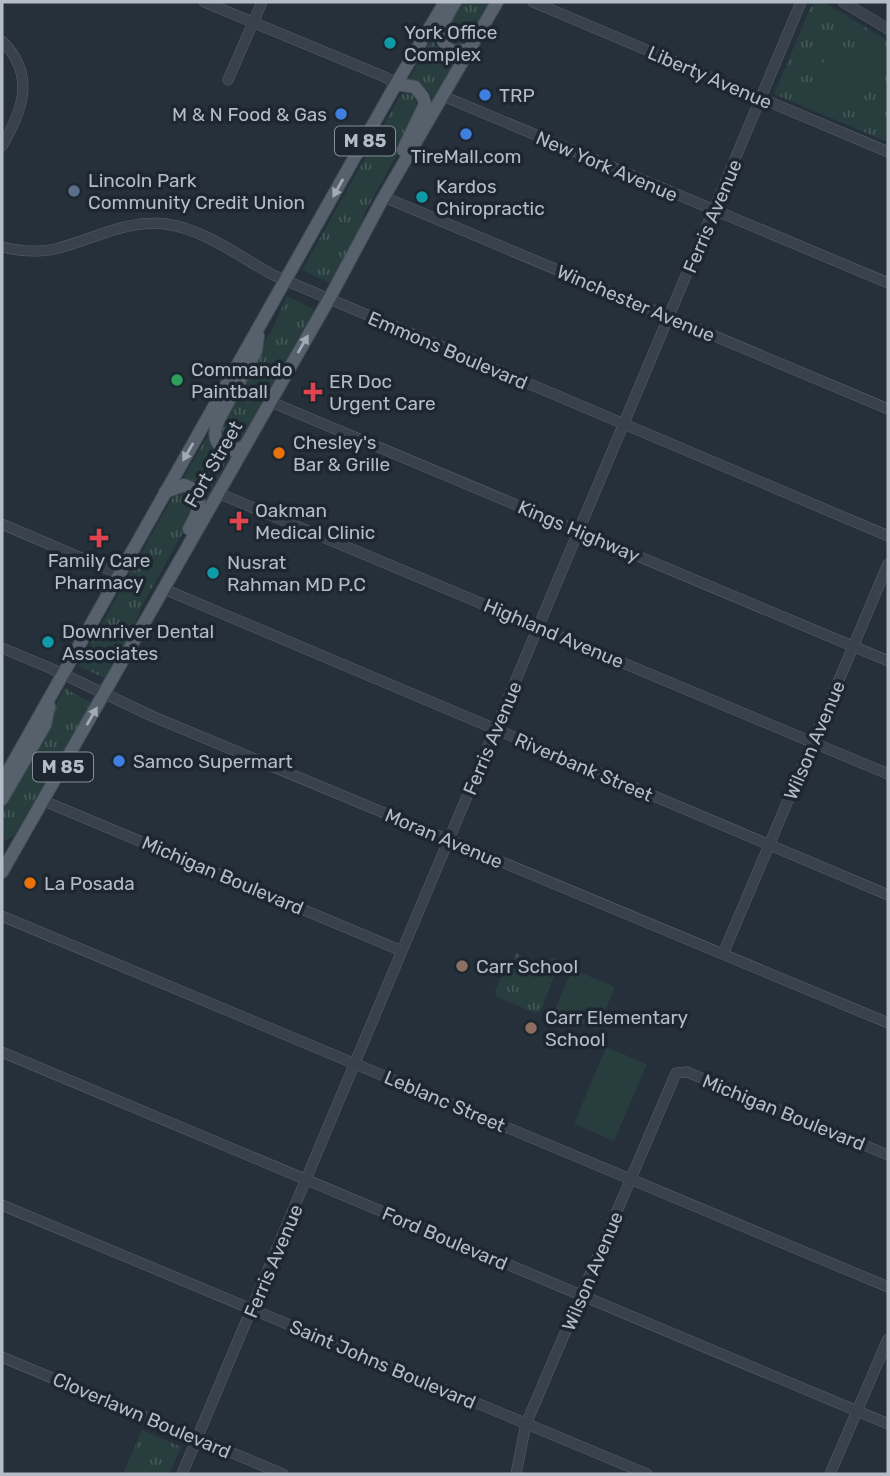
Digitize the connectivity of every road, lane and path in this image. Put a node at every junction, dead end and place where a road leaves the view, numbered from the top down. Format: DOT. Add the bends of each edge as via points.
graph roads {
  1 [pos="204,2"];
  2 [pos="262,2"];
  3 [pos="445,2"];
  4 [pos="455,2"];
  5 [pos="497,2"];
  6 [pos="533,2"];
  7 [pos="801,2"];
  8 [pos="843,2"];
  9 [pos="253,23"];
  10 [pos="888,29"];
  11 [pos="2,41"];
  12 [pos="470,50"];
  13 [pos="228,80"];
  14 [pos="396,84"];
  15 [pos="443,96"];
  16 [pos="761,98"];
  17 [pos="3,142"];
  18 [pos="888,152"];
  19 [pos="383,200"];
  20 [pos="714,211"];
  21 [pos="2,247"];
  22 [pos="286,281"];
  23 [pos="888,284"];
  24 [pos="329,299"];
  25 [pos="669,317"];
  26 [pos="259,329"];
  27 [pos="271,402"];
  28 [pos="888,409"];
  29 [pos="623,425"];
  30 [pos="245,446"];
  31 [pos="175,483"];
  32 [pos="218,493"];
  33 [pos="2,524"];
  34 [pos="579,531"];
  35 [pos="888,536"];
  36 [pos="888,564"];
  37 [pos="118,574"];
  38 [pos="164,589"];
  39 [pos="157,602"];
  40 [pos="539,627"];
  41 [pos="853,646"];
  42 [pos="2,648"];
  43 [pos="888,661"];
  44 [pos="62,674"];
  45 [pos="52,692"];
  46 [pos="104,695"];
  47 [pos="495,730"];
  48 [pos="813,743"];
  49 [pos="888,774"];
  50 [pos="2,780"];
  51 [pos="2,799"];
  52 [pos="44,801"];
  53 [pos="21,839"];
  54 [pos="449,840"];
  55 [pos="770,846"];
  56 [pos="2,848"];
  57 [pos="2,872"];
  58 [pos="888,895"];
  59 [pos="2,916"];
  60 [pos="402,951"];
  61 [pos="723,954"];
  62 [pos="888,1023"];
  63 [pos="2,1052"];
  64 [pos="355,1063"];
  65 [pos="678,1072"];
  66 [pos="888,1155"];
  67 [pos="630,1179"];
  68 [pos="307,1180"];
  69 [pos="2,1205"];
  70 [pos="888,1287"];
  71 [pos="582,1295"];
  72 [pos="251,1308"];
  73 [pos="888,1339"];
  74 [pos="2,1357"];
  75 [pos="859,1411"];
  76 [pos="526,1424"];
  77 [pos="888,1424"];
  78 [pos="197,1438"];
  79 [pos="182,1474"];
  80 [pos="283,1474"];
  81 [pos="516,1474"];
  82 [pos="647,1474"];
  83 [pos="830,1474"];
  1 -- 9 [label="street"];
  2 -- 9 [label="street"];
  3 -- 14 [label="main road, Fort Street / M 85"];
  4 -- 12 [label="main road" via="441,39 451,51"];
  5 -- 12 [label="main road, Fort Street / M 85"];
  6 -- 16 [label="street, Liberty Avenue"];
  7 -- 16 [label="street, Ferris Avenue"];
  8 -- 10 [label="street"];
  9 -- 13 [label="street"];
  9 -- 14 [label="street"];
  11 -- 17 [label="street" via="19,67 23,93 19,114"];
  12 -- 15 [label="main road, Fort Street / M 85"];
  14 -- 19 [label="main road" via="415,87 425,104 382,189"];
  14 -- 22 [label="main road, Fort Street / M 85, one-way"];
  15 -- 19 [label="main road, Fort Street / M 85"];
  15 -- 20 [label="street, New York Avenue"];
  16 -- 18 [label="street, Liberty Avenue"];
  16 -- 20 [label="street, Ferris Avenue"];
  19 -- 24 [label="main road, Fort Street / M 85"];
  19 -- 25 [label="street, Winchester Avenue"];
  20 -- 23 [label="street, New York Avenue"];
  20 -- 25 [label="street, Ferris Avenue"];
  21 -- 22 [label="street, Emmons Boulevard" via="44,250 139,224 166,224 195,232"];
  22 -- 24 [label="street, Emmons Boulevard"];
  22 -- 26 [label="main road, Fort Street / M 85"];
  27 -- 24 [label="main road, Fort Street / M 85, one-way"];
  24 -- 29 [label="street, Emmons Boulevard"];
  25 -- 28 [label="street, Winchester Avenue"];
  25 -- 29 [label="street, Ferris Avenue"];
  26 -- 30 [label="main road" via="256,351 214,433 224,448 233,451"];
  26 -- 31 [label="main road, Fort Street / M 85, one-way"];
  27 -- 30 [label="main road, Fort Street / M 85"];
  27 -- 34 [label="street, Kings Highway"];
  29 -- 34 [label="street, Ferris Avenue"];
  29 -- 35 [label="street, Emmons Boulevard"];
  30 -- 32 [label="main road, Fort Street / M 85"];
  31 -- 37 [label="main road, Fort Street / M 85" via="165,492"];
  31 -- 39 [label="main road" via="193,490 200,505 160,583"];
  32 -- 38 [label="main road, Fort Street / M 85"];
  32 -- 40 [label="street, Highland Avenue"];
  33 -- 37 [label="street"];
  34 -- 40 [label="street, Ferris Avenue"];
  34 -- 41 [label="street, Kings Highway"];
  36 -- 41 [label="street, Wilson Avenue"];
  37 -- 44 [label="main road, Fort Street / M 85"];
  38 -- 39 [label="main road, Fort Street / M 85"];
  38 -- 47 [label="street, Riverbank Street"];
  39 -- 46 [label="main road, Fort Street / M 85"];
  40 -- 47 [label="street, Ferris Avenue"];
  40 -- 48 [label="street, Highland Avenue"];
  41 -- 43 [label="street, Kings Highway"];
  41 -- 48 [label="street, Wilson Avenue"];
  42 -- 44 [label="street, Moran Avenue"];
  44 -- 45 [label="main road, Fort Street / M 85"];
  44 -- 46 [label="street, Moran Avenue"];
  45 -- 50 [label="main road, Fort Street / M 85"];
  45 -- 51 [label="main road" via="45,725"];
  52 -- 46 [label="main road, Fort Street / M 85, one-way"];
  46 -- 54 [label="street, Moran Avenue"];
  47 -- 54 [label="street, Ferris Avenue"];
  47 -- 55 [label="street, Riverbank Street"];
  48 -- 49 [label="street, Highland Avenue"];
  48 -- 55 [label="street, Wilson Avenue"];
  52 -- 53 [label="main road, Fort Street / M 85"];
  52 -- 60 [label="street, Michigan Boulevard"];
  53 -- 56 [label="main road" via="11,848"];
  53 -- 57 [label="main road, Fort Street / M 85"];
  54 -- 60 [label="street, Ferris Avenue"];
  54 -- 61 [label="street, Moran Avenue"];
  55 -- 58 [label="street, Riverbank Street"];
  55 -- 61 [label="street, Wilson Avenue"];
  59 -- 64 [label="street, Leblanc Street"];
  60 -- 64 [label="street, Ferris Avenue"];
  61 -- 62 [label="street, Moran Avenue"];
  63 -- 68 [label="street, Ford Boulevard"];
  64 -- 67 [label="street, Leblanc Street"];
  64 -- 68 [label="street, Ferris Avenue"];
  65 -- 66 [label="street, Michigan Boulevard"];
  65 -- 67 [label="street, Wilson Avenue"];
  67 -- 70 [label="street, Leblanc Street"];
  67 -- 71 [label="street, Wilson Avenue"];
  68 -- 71 [label="street, Ford Boulevard"];
  68 -- 72 [label="street, Ferris Avenue"];
  69 -- 72 [label="street, Saint Johns Boulevard"];
  71 -- 75 [label="street, Ford Boulevard"];
  71 -- 76 [label="street, Wilson Avenue"];
  72 -- 76 [label="street, Saint Johns Boulevard"];
  72 -- 78 [label="street, Ferris Avenue"];
  73 -- 75 [label="street"];
  74 -- 78 [label="street, Cloverlawn Boulevard"];
  75 -- 77 [label="street, Ford Boulevard"];
  75 -- 83 [label="street"];
  76 -- 81 [label="street, Wilson Avenue"];
  76 -- 82 [label="street, Saint Johns Boulevard"];
  78 -- 79 [label="street, Ferris Avenue"];
  78 -- 80 [label="street, Cloverlawn Boulevard"];
}
